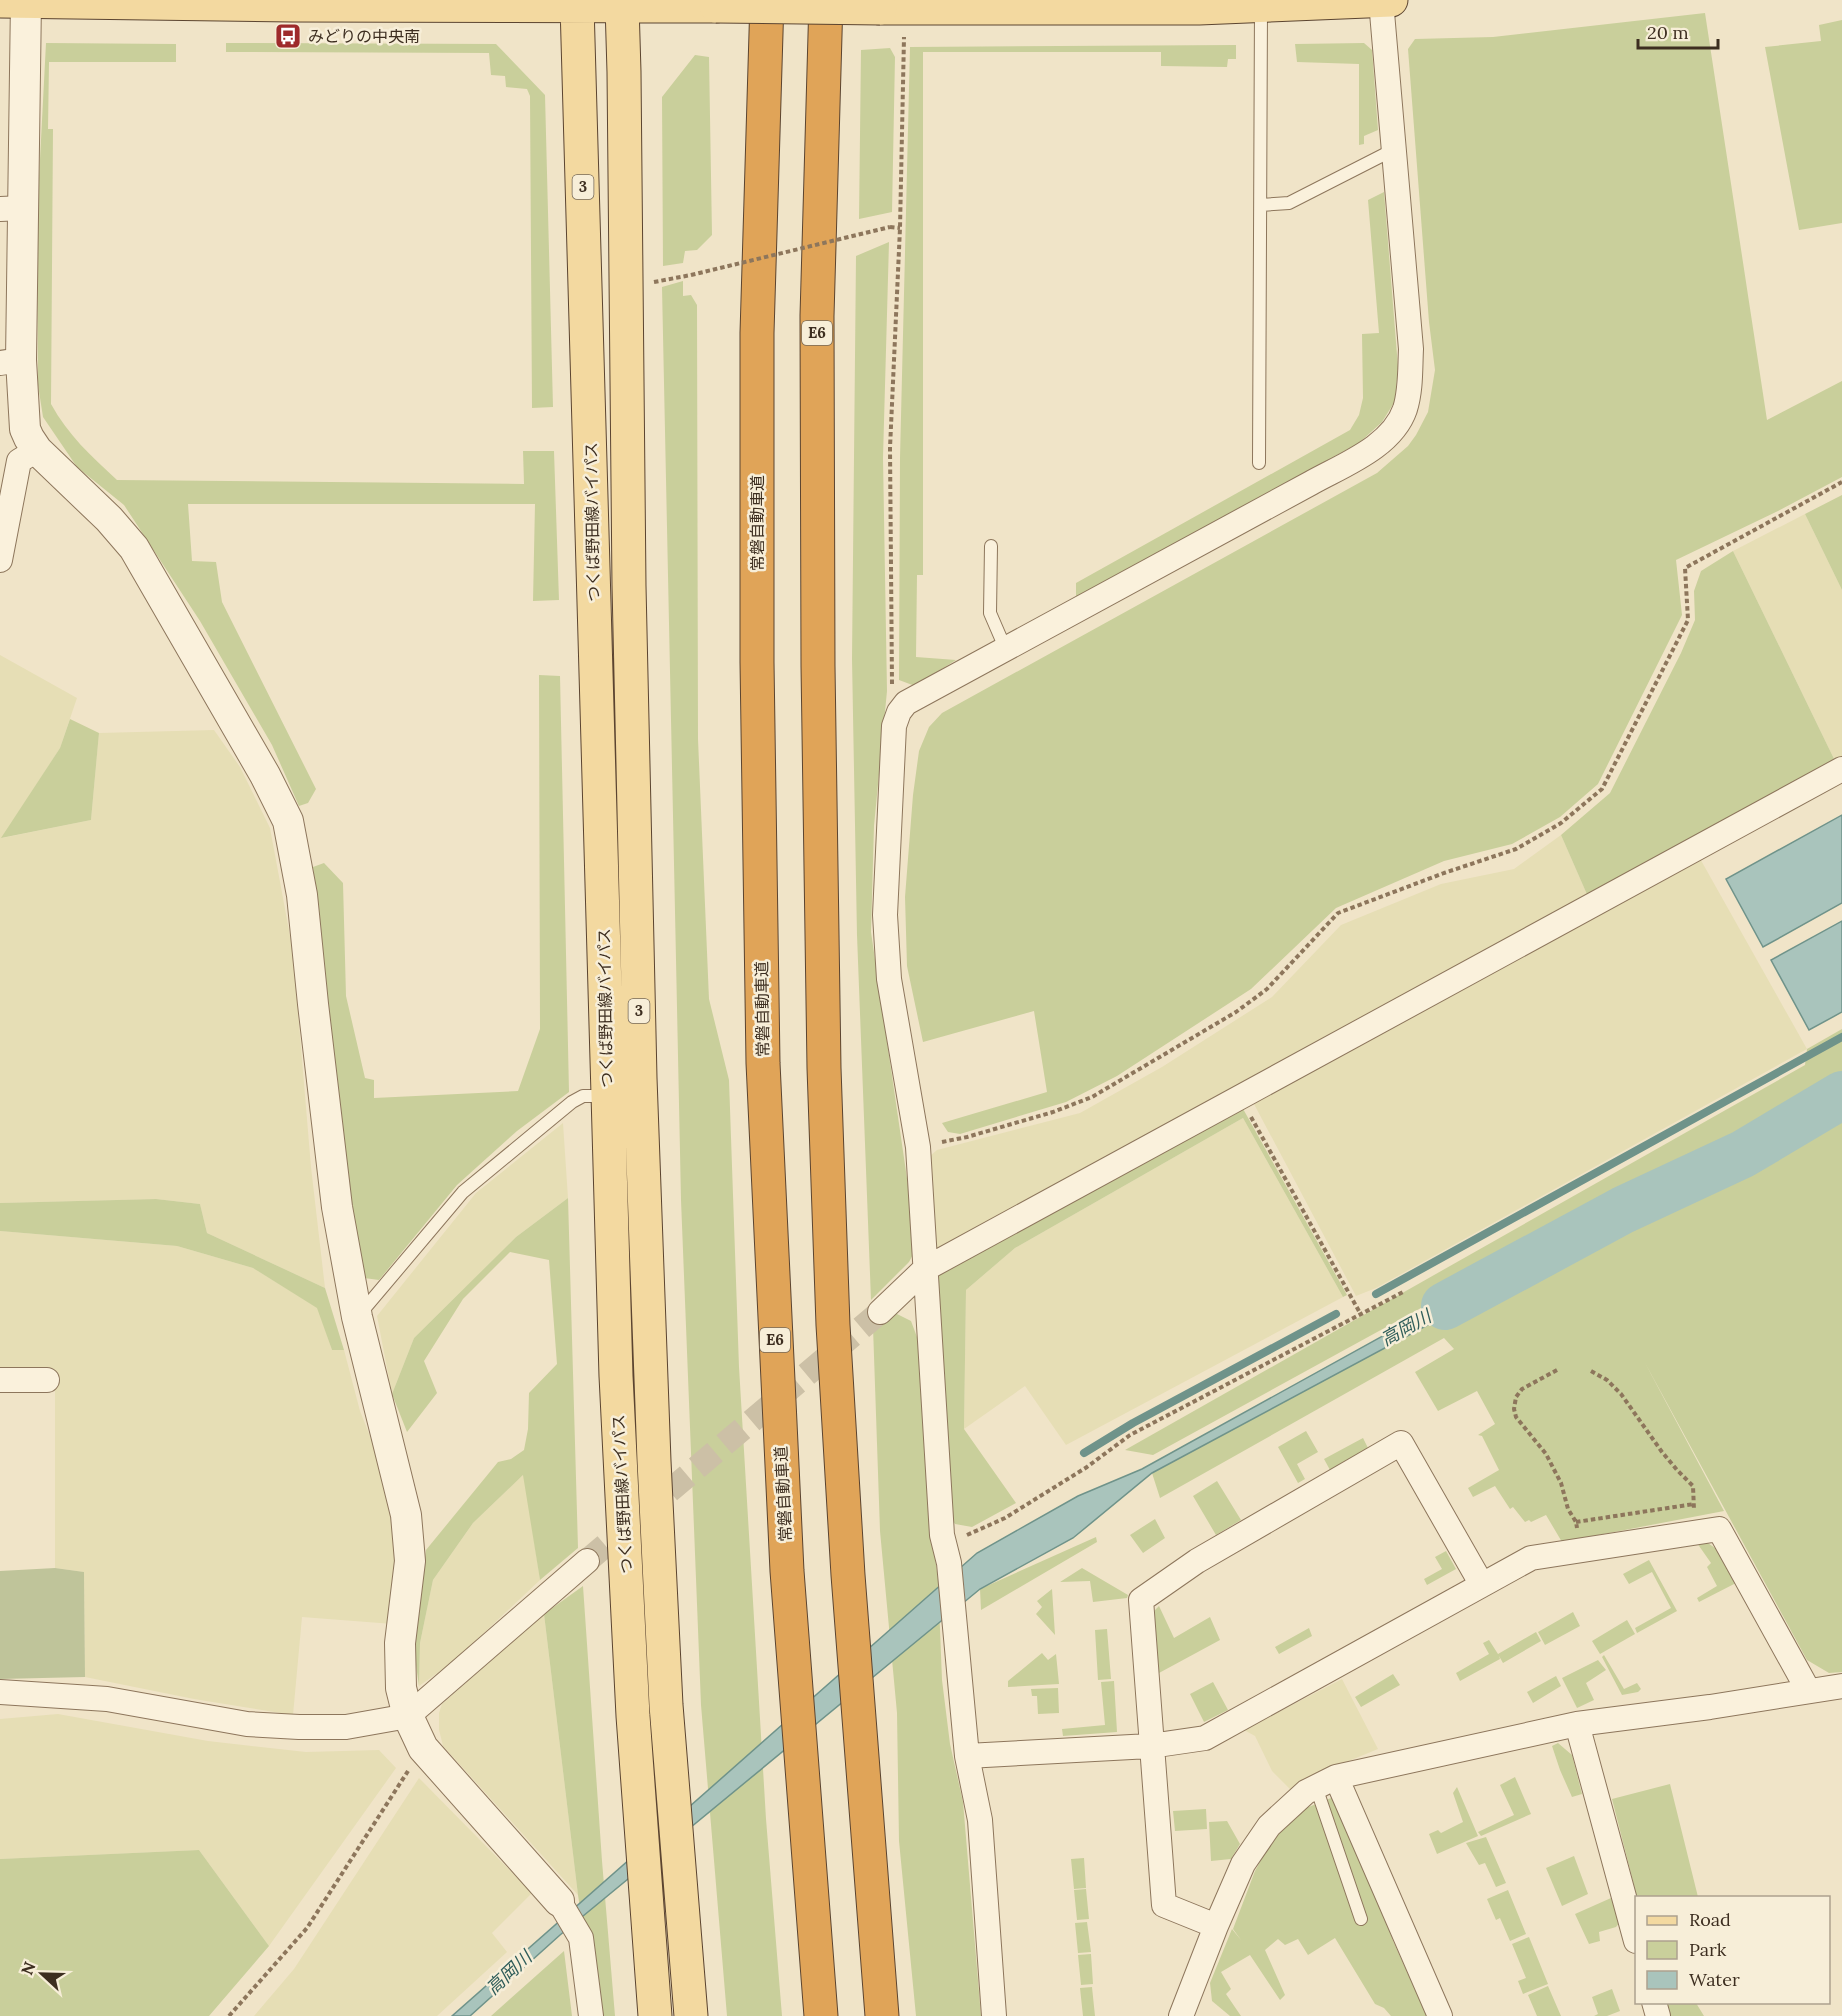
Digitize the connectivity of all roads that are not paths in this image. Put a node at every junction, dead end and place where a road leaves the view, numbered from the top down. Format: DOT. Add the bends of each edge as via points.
graph roads {
  1 [pos="767,0"];
  2 [pos="826,0"];
  3 [pos="1381,0"];
  4 [pos="1391,0"];
  5 [pos="17,1"];
  6 [pos="578,2"];
  7 [pos="621,2"];
  8 [pos="1261,6"];
  9 [pos="1393,150"];
  10 [pos="1261,205"];
  11 [pos="12,208"];
  12 [pos="11,362"];
  13 [pos="19,459"];
  14 [pos="1259,463"];
  15 [pos="992,546"];
  16 [pos="0,560"];
  17 [pos="1006,650"];
  18 [pos="1842,769"];
  19 [pos="607,1096"];
  20 [pos="925,1269"];
  21 [pos="880,1312"];
  22 [pos="357,1317"];
  23 [pos="0,1380"];
  24 [pos="47,1380"];
  25 [pos="587,1562"];
  26 [pos="1482,1586"];
  27 [pos="1842,1686"];
  28 [pos="1808,1690"];
  29 [pos="0,1692"];
  30 [pos="408,1716"];
  31 [pos="1577,1724"];
  32 [pos="1150,1746"];
  33 [pos="967,1756"];
  34 [pos="1326,1782"];
  35 [pos="560,1901"];
  36 [pos="1361,1919"];
  37 [pos="1216,1926"];
  38 [pos="1635,1937"];
  39 [pos="591,2016"];
  40 [pos="655,2016"];
  41 [pos="691,2016"];
  42 [pos="821,2016"];
  43 [pos="882,2016"];
  44 [pos="994,2016"];
  45 [pos="1181,2016"];
  46 [pos="1440,2016"];
  1 -- 42 [label="highway, 常磐自動車道 / E6" via="757,333 763,1063 787,1571"];
  2 -- 43 [label="highway, E6" via="817,316 824,1068 847,1563"];
  3 -- 4 [label="main road"];
  3 -- 8 [label="main road"];
  3 -- 9 [label="street"];
  5 -- 6 [label="main road" via="293,5"];
  5 -- 11 [label="street"];
  6 -- 7 [label="main road"];
  6 -- 19 [label="main road, つくば野田線バイパス / 3"];
  7 -- 8 [label="main road, bridge" via="880,8"];
  7 -- 41 [label="main road, つくば野田線バイパス / 3" via="641,1102 666,1705"];
  8 -- 10 [label="lane"];
  9 -- 10 [label="lane" via="1289,203"];
  9 -- 17 [label="street" via="1411,349 1404,411 1388,435 1360,456"];
  10 -- 14 [label="lane"];
  11 -- 12 [label="street"];
  12 -- 13 [label="street" via="29,438"];
  13 -- 16 [label="street"];
  13 -- 22 [label="street" via="109,519 134,548 266,775 288,821 302,895 337,1208"];
  15 -- 17 [label="lane" via="990,614"];
  17 -- 20 [label="street" via="906,703 894,726 885,915 889,979 918,1147"];
  18 -- 20 [label="street"];
  19 -- 22 [label="lane" via="583,1096 572,1102 463,1192"];
  19 -- 40 [label="main road, つくば野田線バイパス / 3" via="631,1681"];
  20 -- 21 [label="street"];
  20 -- 33 [label="street" via="942,1535 949,1563"];
  22 -- 30 [label="street" via="406,1515 410,1561 400,1677"];
  23 -- 24 [label="street"];
  25 -- 30 [label="street"];
  26 -- 28 [label="street" via="1531,1558 1719,1529"];
  26 -- 32 [label="street" via="1205,1738"];
  26 -- 32 [label="street" via="1401,1443 1197,1561 1141,1600"];
  27 -- 28 [label="street"];
  28 -- 31 [label="street"];
  29 -- 30 [label="street" via="107,1699 247,1724 346,1727"];
  30 -- 35 [label="street" via="423,1748"];
  31 -- 34 [label="street"];
  31 -- 38 [label="street"];
  32 -- 33 [label="street"];
  32 -- 37 [label="street" via="1164,1905"];
  33 -- 44 [label="street" via="980,1820"];
  34 -- 36 [label="lane"];
  34 -- 37 [label="street" via="1306,1792 1269,1826 1244,1864"];
  34 -- 46 [label="street"];
  35 -- 39 [label="street" via="581,1938"];
  37 -- 45 [label="street"];
}
